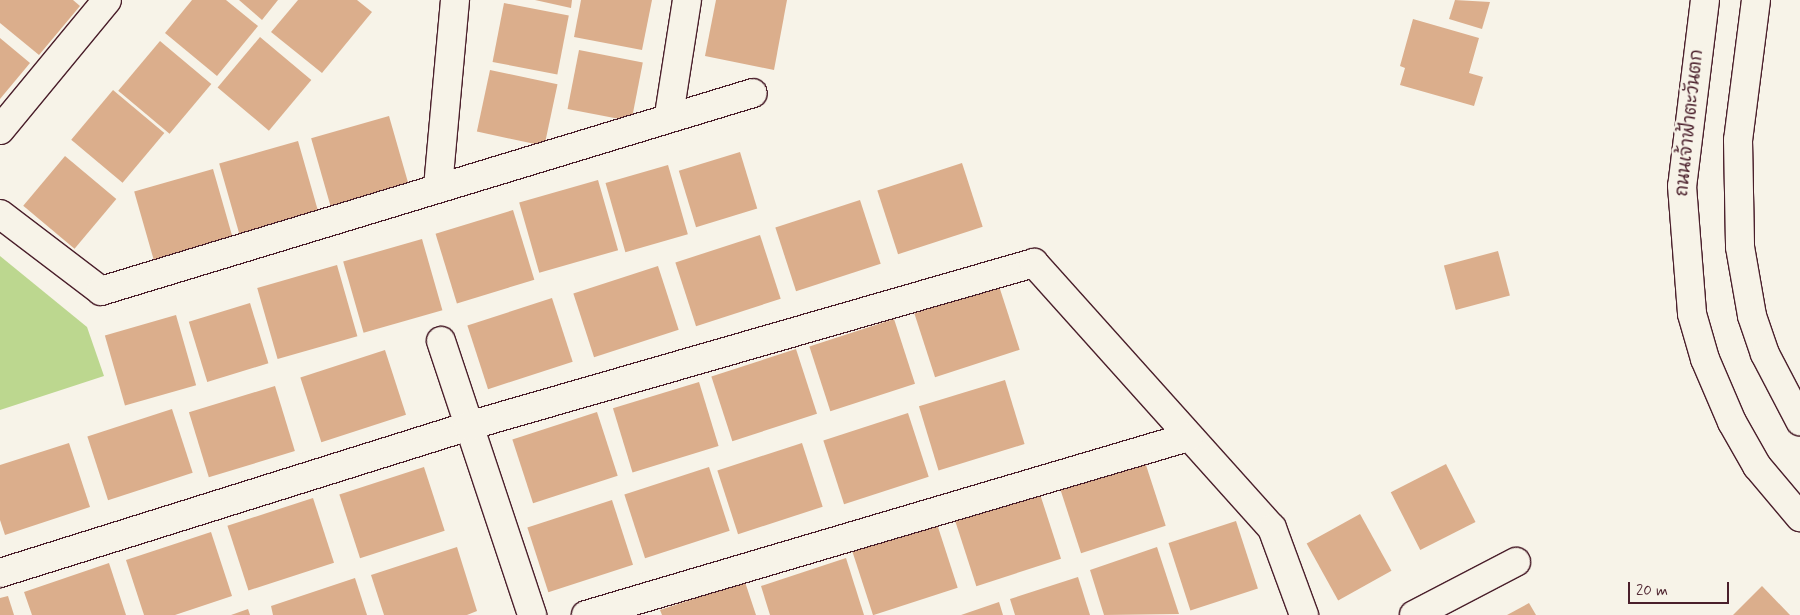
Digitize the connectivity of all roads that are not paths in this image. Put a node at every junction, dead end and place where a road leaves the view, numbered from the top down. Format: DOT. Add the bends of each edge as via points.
graph roads {
  1 [pos="107,0"];
  2 [pos="455,0"];
  3 [pos="687,0"];
  4 [pos="1705,0"];
  5 [pos="1756,0"];
  6 [pos="753,93"];
  7 [pos="669,115"];
  8 [pos="0,130"];
  9 [pos="438,186"];
  10 [pos="0,214"];
  11 [pos="441,341"];
  12 [pos="1800,422"];
  13 [pos="468,426"];
  14 [pos="1188,437"];
  15 [pos="1800,517"];
  16 [pos="1516,562"];
  17 [pos="0,573"];
  18 [pos="532,615"];
  19 [pos="586,615"];
  20 [pos="1304,615"];
  21 [pos="1414,615"];
  1 -- 8 [label="street"];
  2 -- 9 [label="street"];
  3 -- 7 [label="street"];
  4 -- 15 [label="street, ถนนเจ้าฟ้าตะวันตก" via="1682,186 1692,314 1705,359 1732,422 1757,466"];
  5 -- 12 [label="street" via="1738,140 1740,247 1752,316 1765,354"];
  6 -- 7 [label="street"];
  7 -- 9 [label="street"];
  9 -- 10 [label="street" via="101,291"];
  11 -- 13 [label="street"];
  13 -- 14 [label="street" via="1034,263"];
  13 -- 17 [label="street"];
  13 -- 18 [label="street"];
  14 -- 19 [label="street"];
  14 -- 20 [label="street" via="1272,528"];
  16 -- 21 [label="street"];
}
